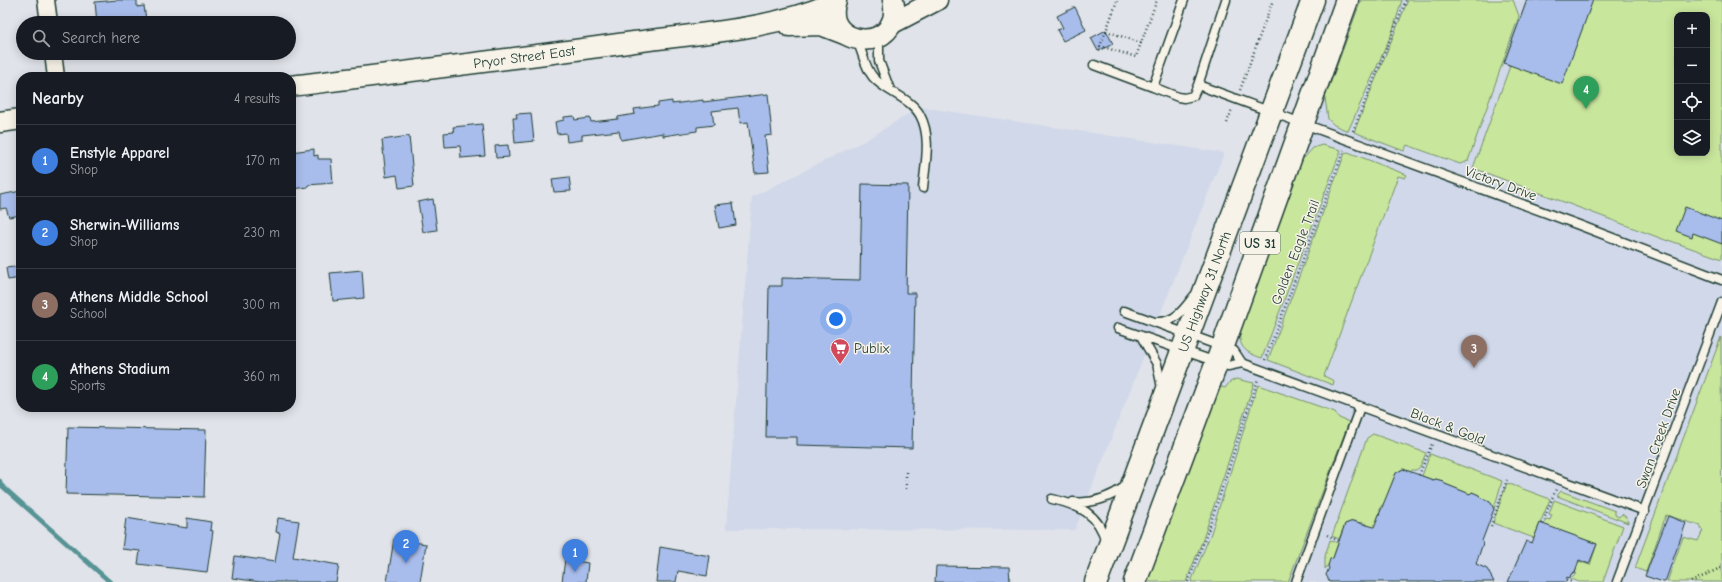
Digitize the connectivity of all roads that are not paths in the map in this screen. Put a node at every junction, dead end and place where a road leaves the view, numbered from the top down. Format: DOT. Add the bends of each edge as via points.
graph roads {
  1 [pos="46,0"];
  2 [pos="892,0"];
  3 [pos="937,0"];
  4 [pos="1184,0"];
  5 [pos="1226,0"];
  6 [pos="1313,0"];
  7 [pos="1347,0"];
  8 [pos="835,1"];
  9 [pos="48,16"];
  10 [pos="757,26"];
  11 [pos="885,30"];
  12 [pos="852,37"];
  13 [pos="54,60"];
  14 [pos="1094,65"];
  15 [pos="55,72"];
  16 [pos="296,85"];
  17 [pos="1198,85"];
  18 [pos="1153,88"];
  19 [pos="891,92"];
  20 [pos="1271,111"];
  21 [pos="16,120"];
  22 [pos="0,122"];
  23 [pos="1302,124"];
  24 [pos="923,188"];
  25 [pos="1209,278"];
  26 [pos="1722,280"];
  27 [pos="1722,302"];
  28 [pos="1124,311"];
  29 [pos="1154,322"];
  30 [pos="1118,328"];
  31 [pos="1141,336"];
  32 [pos="1184,342"];
  33 [pos="1220,354"];
  34 [pos="1242,363"];
  35 [pos="1163,399"];
  36 [pos="1360,407"];
  37 [pos="1133,481"];
  38 [pos="1052,498"];
  39 [pos="1066,502"];
  40 [pos="1645,511"];
  41 [pos="1108,549"];
  42 [pos="1096,582"];
  43 [pos="1135,582"];
  44 [pos="1296,582"];
  45 [pos="1617,582"];
  1 -- 9 [label="street"];
  2 -- 11 [label="street" via="894,8"];
  3 -- 11 [label="street"];
  4 -- 18 [label="lane"];
  5 -- 17 [label="lane"];
  6 -- 20 [label="main road, US Highway 31 North / US 31"];
  7 -- 23 [label="main road, US 31"];
  8 -- 10 [label="street, Pryor Street East" via="799,16"];
  8 -- 12 [label="street" via="836,21 840,29"];
  10 -- 12 [label="street, Pryor Street East" via="821,25"];
  10 -- 16 [label="street, Pryor Street East"];
  11 -- 12 [label="street" via="868,40"];
  11 -- 19 [label="lane" via="879,60"];
  12 -- 19 [label="lane" via="872,76"];
  13 -- 15 [label="street"];
  14 -- 18 [label="lane"];
  17 -- 18 [label="lane" via="1193,96 1184,98"];
  17 -- 20 [label="lane, Victory Drive"];
  19 -- 24 [label="lane" via="913,106 925,128 927,142"];
  20 -- 23 [label="lane, Victory Drive"];
  20 -- 25 [label="main road, US Highway 31 North / US 31"];
  21 -- 22 [label="street"];
  23 -- 26 [label="lane, Victory Drive" via="1580,225"];
  23 -- 33 [label="main road, US 31"];
  25 -- 29 [label="lane" via="1175,318"];
  25 -- 32 [label="main road, US Highway 31 North / US 31"];
  27 -- 40 [label="lane, Swan Creek Drive"];
  28 -- 29 [label="lane"];
  29 -- 32 [label="lane"];
  30 -- 31 [label="lane"];
  31 -- 32 [label="lane"];
  31 -- 35 [label="lane" via="1157,364 1162,381"];
  32 -- 33 [label="lane, Black & Gold"];
  32 -- 33 [label="lane, Black & Gold"];
  32 -- 35 [label="main road, US Highway 31 North / US 31"];
  33 -- 34 [label="lane, Black & Gold" via="1234,352"];
  33 -- 34 [label="lane, Black & Gold" via="1228,366"];
  33 -- 43 [label="main road, US 31"];
  34 -- 36 [label="lane, Black & Gold"];
  35 -- 37 [label="main road, US Highway 31 North / US 31"];
  36 -- 40 [label="lane, Black & Gold"];
  36 -- 44 [label="lane"];
  37 -- 39 [label="lane" via="1102,499 1085,503"];
  37 -- 41 [label="main road, US Highway 31 North / US 31"];
  38 -- 39 [label="lane"];
  39 -- 41 [label="lane" via="1082,508 1095,518"];
  40 -- 45 [label="lane, Swan Creek Drive"];
  41 -- 42 [label="main road, US Highway 31 North / US 31"];
}
